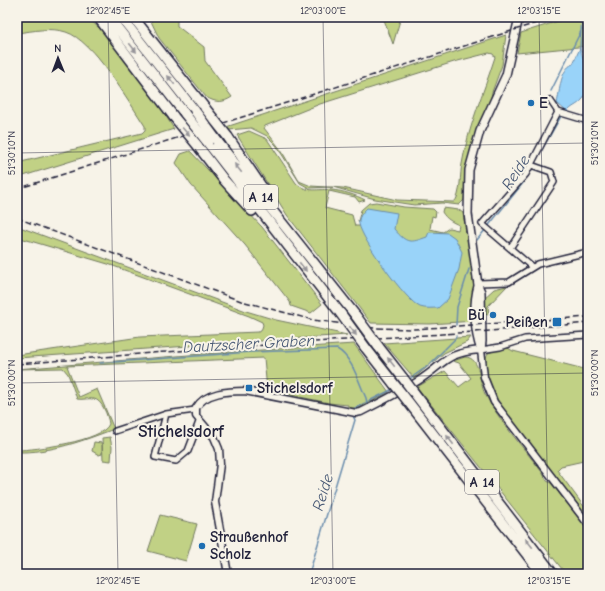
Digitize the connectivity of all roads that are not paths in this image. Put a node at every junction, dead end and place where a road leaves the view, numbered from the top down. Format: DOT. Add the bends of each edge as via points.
graph roads {
  1 [pos="90,17"];
  2 [pos="98,17"];
  3 [pos="109,17"];
  4 [pos="121,17"];
  5 [pos="133,17"];
  6 [pos="142,17"];
  7 [pos="519,17"];
  8 [pos="117,43"];
  9 [pos="155,46"];
  10 [pos="550,100"];
  11 [pos="561,113"];
  12 [pos="588,121"];
  13 [pos="533,166"];
  14 [pos="279,236"];
  15 [pos="510,248"];
  16 [pos="588,252"];
  17 [pos="305,254"];
  18 [pos="532,267"];
  19 [pos="478,284"];
  20 [pos="588,335"];
  21 [pos="481,350"];
  22 [pos="195,410"];
  23 [pos="166,414"];
  24 [pos="199,422"];
  25 [pos="115,431"];
  26 [pos="588,524"];
  27 [pos="228,574"];
  28 [pos="542,574"];
  29 [pos="553,574"];
  1 -- 8 [label="highway"];
  2 -- 8 [label="highway"];
  3 -- 14 [label="highway, A 14, one-way, bridge"];
  17 -- 4 [label="highway, A 14, one-way, bridge"];
  5 -- 9 [label="highway"];
  6 -- 9 [label="highway"];
  7 -- 19 [label="main road" via="506,75 480,131 470,170 468,214"];
  8 -- 14 [label="highway, one-way, bridge" via="232,189"];
  9 -- 17 [label="highway, bridge" via="228,137"];
  10 -- 11 [label="street"];
  11 -- 12 [label="street"];
  11 -- 13 [label="street"];
  13 -- 15 [label="street" via="551,172 554,182"];
  13 -- 15 [label="street" via="482,224"];
  14 -- 28 [label="highway, A 14, one-way, bridge"];
  15 -- 18 [label="street"];
  16 -- 18 [label="street"];
  29 -- 17 [label="highway, A 14, one-way, bridge" via="356,316"];
  18 -- 19 [label="street" via="508,282"];
  19 -- 21 [label="main road" via="476,320 477,341"];
  20 -- 21 [label="street" via="525,339"];
  21 -- 22 [label="street" via="462,352 446,358 413,384 356,414 245,391 230,391 209,397 201,401"];
  21 -- 26 [label="street" via="484,377 494,402"];
  22 -- 23 [label="street"];
  22 -- 24 [label="street"];
  23 -- 24 [label="street" via="155,457 176,461 188,451"];
  23 -- 25 [label="street"];
  24 -- 27 [label="street" via="214,437 219,449 220,464 215,502"];
}
